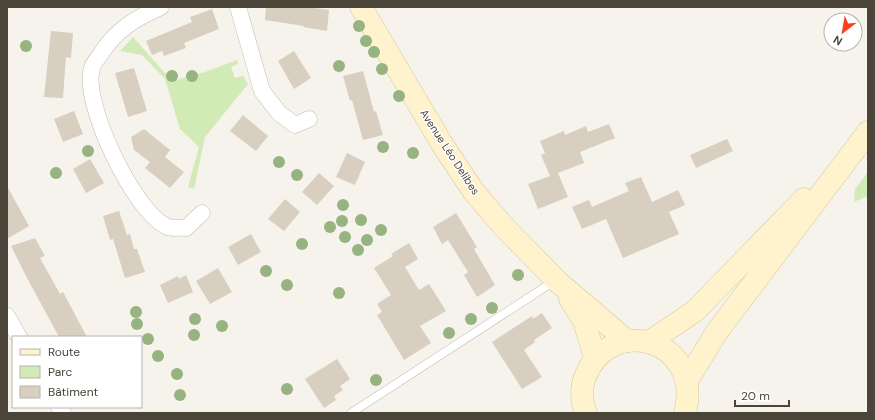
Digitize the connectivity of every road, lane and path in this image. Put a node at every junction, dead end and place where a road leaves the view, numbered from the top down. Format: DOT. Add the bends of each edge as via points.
graph roads {
  1 [pos="161,7"];
  2 [pos="238,7"];
  3 [pos="361,7"];
  4 [pos="309,119"];
  5 [pos="864,137"];
  6 [pos="202,213"];
  7 [pos="558,281"];
  8 [pos="7,316"];
  9 [pos="18,336"];
  10 [pos="627,341"];
  11 [pos="648,342"];
  12 [pos="595,358"];
  13 [pos="687,381"];
  14 [pos="584,403"];
  15 [pos="351,413"];
  16 [pos="568,413"];
  17 [pos="685,413"];
  1 -- 6 [label="street" via="118,31 106,45 92,68 92,96 100,127 126,180 145,209 168,227 186,228"];
  2 -- 4 [label="street" via="262,91 279,113 295,125"];
  3 -- 7 [label="main road, Avenue Léo Delibes" via="442,144 474,192"];
  5 -- 11 [label="main road" via="695,311"];
  5 -- 13 [label="main road" via="716,333"];
  7 -- 10 [label="main road, Avenue Léo Delibes"];
  7 -- 12 [label="main road, Avenue Léo Delibes" via="584,320"];
  7 -- 15 [label="lane"];
  8 -- 9 [label="street"];
  10 -- 11 [label="main road"];
  10 -- 12 [label="main road" via="610,347"];
  11 -- 13 [label="main road" via="662,347 673,356 682,367"];
  12 -- 14 [label="main road" via="586,374"];
  13 -- 17 [label="main road" via="688,398"];
  14 -- 16 [label="main road"];
}
